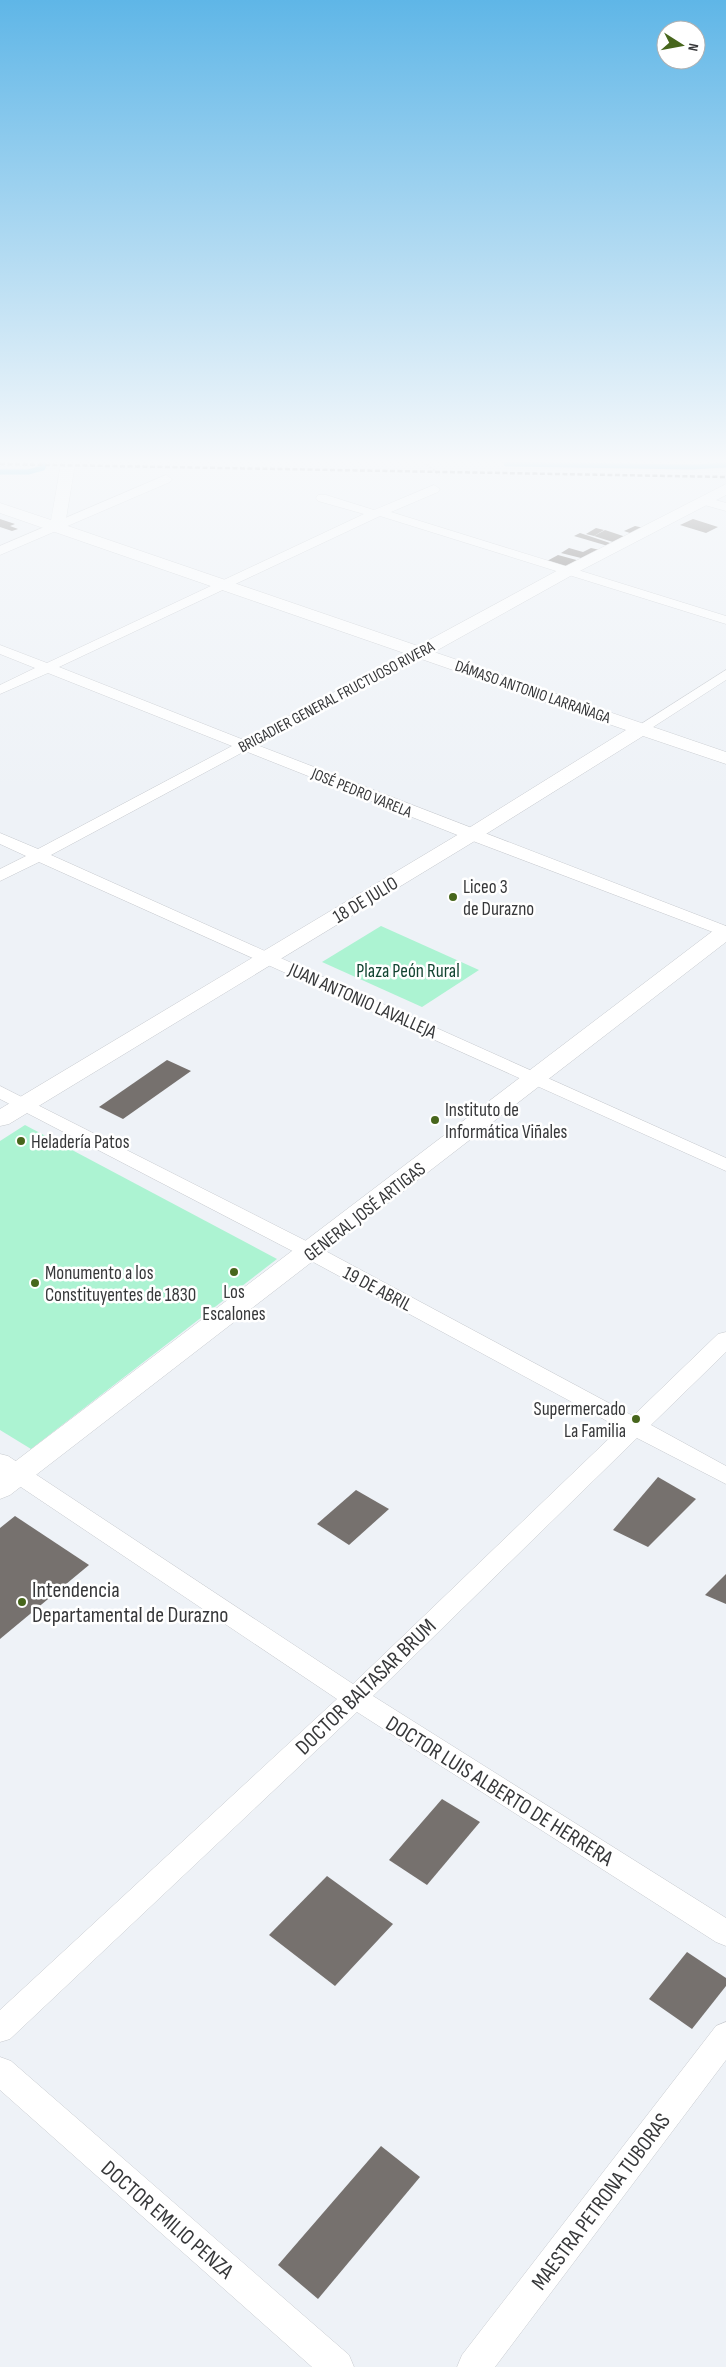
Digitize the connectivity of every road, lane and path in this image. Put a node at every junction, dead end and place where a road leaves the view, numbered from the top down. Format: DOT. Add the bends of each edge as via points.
graph roads {
  1 [pos="193,574"];
  2 [pos="246,574"];
  3 [pos="562,574"];
  4 [pos="579,574"];
  5 [pos="224,585"];
  6 [pos="726,620"];
  7 [pos="0,649"];
  8 [pos="420,652"];
  9 [pos="48,668"];
  10 [pos="726,674"];
  11 [pos="0,690"];
  12 [pos="642,728"];
  13 [pos="244,745"];
  14 [pos="726,758"];
  15 [pos="471,835"];
  16 [pos="0,838"];
  17 [pos="39,856"];
  18 [pos="0,876"];
  19 [pos="726,932"];
  20 [pos="268,958"];
  21 [pos="535,1077"];
  22 [pos="0,1092"];
  23 [pos="24,1104"];
  24 [pos="0,1119"];
  25 [pos="726,1164"];
  26 [pos="311,1252"];
  27 [pos="726,1339"];
  28 [pos="634,1427"];
  29 [pos="6,1474"];
  30 [pos="726,1476"];
  31 [pos="355,1698"];
  32 [pos="726,1933"];
  33 [pos="0,2029"];
  34 [pos="726,2036"];
  35 [pos="0,2071"];
  36 [pos="337,2367"];
  37 [pos="474,2367"];
  1 -- 5 [label="street, DÁMASO ANTONIO LARRAÑAGA"];
  2 -- 5 [label="street"];
  3 -- 8 [label="street, BRIGADIER GENERAL FRUCTUOSO RIVERA"];
  4 -- 6 [label="street"];
  5 -- 8 [label="street, DÁMASO ANTONIO LARRAÑAGA"];
  5 -- 9 [label="street"];
  7 -- 9 [label="street, JOSÉ PEDRO VARELA"];
  8 -- 12 [label="street, DÁMASO ANTONIO LARRAÑAGA"];
  8 -- 13 [label="street, BRIGADIER GENERAL FRUCTUOSO RIVERA"];
  9 -- 11 [label="street"];
  9 -- 13 [label="street, JOSÉ PEDRO VARELA"];
  10 -- 12 [label="street, 18 DE JULIO"];
  12 -- 14 [label="street, DÁMASO ANTONIO LARRAÑAGA"];
  12 -- 15 [label="street, 18 DE JULIO"];
  13 -- 15 [label="street, JOSÉ PEDRO VARELA"];
  13 -- 17 [label="street, BRIGADIER GENERAL FRUCTUOSO RIVERA"];
  15 -- 19 [label="street, JOSÉ PEDRO VARELA"];
  15 -- 20 [label="street, 18 DE JULIO"];
  16 -- 17 [label="street, JUAN ANTONIO LAVALLEJA"];
  17 -- 18 [label="street, BRIGADIER GENERAL FRUCTUOSO RIVERA"];
  17 -- 20 [label="street, JUAN ANTONIO LAVALLEJA"];
  19 -- 21 [label="street, GENERAL JOSÉ ARTIGAS"];
  20 -- 21 [label="street, JUAN ANTONIO LAVALLEJA"];
  20 -- 23 [label="street, 18 DE JULIO"];
  21 -- 25 [label="street, JUAN ANTONIO LAVALLEJA"];
  21 -- 26 [label="street, GENERAL JOSÉ ARTIGAS"];
  22 -- 23 [label="street, 19 DE ABRIL"];
  23 -- 24 [label="street, 18 DE JULIO"];
  23 -- 26 [label="street, 19 DE ABRIL"];
  26 -- 28 [label="street, 19 DE ABRIL"];
  26 -- 29 [label="street, GENERAL JOSÉ ARTIGAS"];
  27 -- 28 [label="street, DOCTOR BALTASAR BRUM"];
  28 -- 30 [label="street, 19 DE ABRIL"];
  28 -- 31 [label="street, DOCTOR BALTASAR BRUM"];
  29 -- 31 [label="street, DOCTOR LUIS ALBERTO DE HERRERA"];
  31 -- 32 [label="street, DOCTOR LUIS ALBERTO DE HERRERA"];
  31 -- 33 [label="street, DOCTOR BALTASAR BRUM"];
  34 -- 37 [label="street, MAESTRA PETRONA TUBORAS"];
  35 -- 36 [label="street, DOCTOR EMILIO PENZA"];
}
